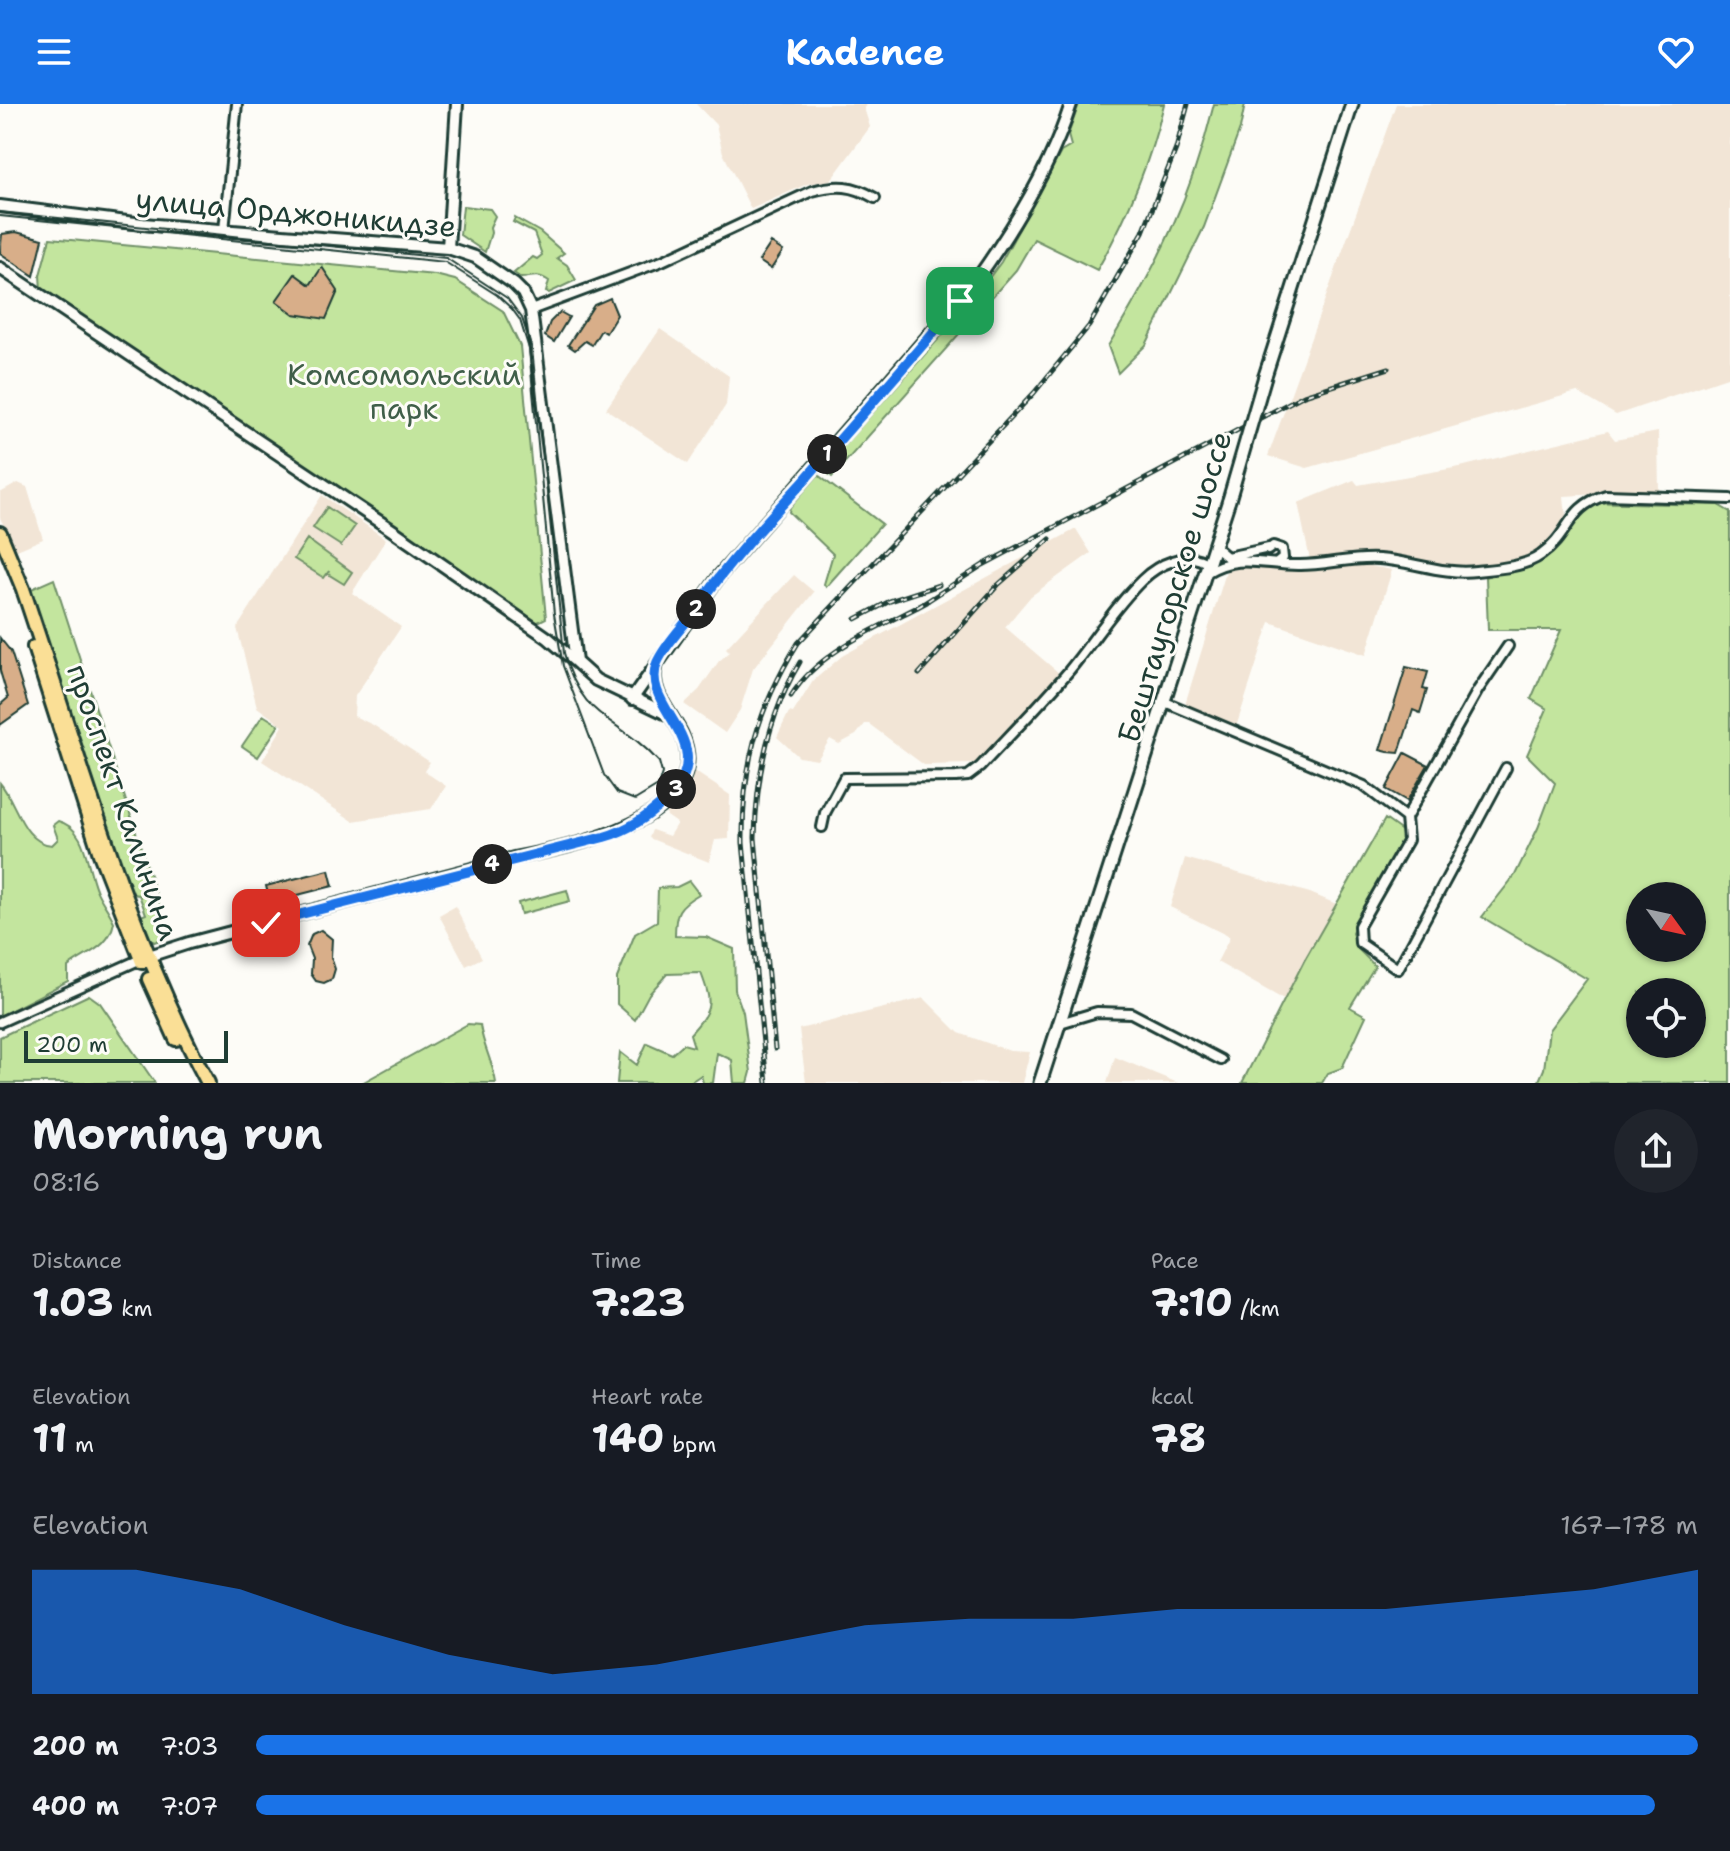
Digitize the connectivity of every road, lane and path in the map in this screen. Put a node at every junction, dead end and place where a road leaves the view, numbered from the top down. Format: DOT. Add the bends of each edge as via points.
graph roads {
  1 [pos="237,104"];
  2 [pos="457,104"];
  3 [pos="1071,104"];
  4 [pos="1352,104"];
  5 [pos="875,198"];
  6 [pos="0,206"];
  7 [pos="224,230"];
  8 [pos="448,248"];
  9 [pos="0,268"];
  10 [pos="531,310"];
  11 [pos="1730,499"];
  12 [pos="0,533"];
  13 [pos="1214,546"];
  14 [pos="1269,548"];
  15 [pos="1282,549"];
  16 [pos="0,550"];
  17 [pos="1274,563"];
  18 [pos="1310,564"];
  19 [pos="1207,568"];
  20 [pos="1508,646"];
  21 [pos="658,660"];
  22 [pos="576,662"];
  23 [pos="632,699"];
  24 [pos="1165,702"];
  25 [pos="671,716"];
  26 [pos="1506,768"];
  27 [pos="1406,818"];
  28 [pos="822,827"];
  29 [pos="106,852"];
  30 [pos="145,958"];
  31 [pos="0,1022"];
  32 [pos="1060,1023"];
  33 [pos="1221,1060"];
  34 [pos="199,1083"];
  35 [pos="208,1083"];
  36 [pos="1040,1083"];
  1 -- 7 [label="street"];
  2 -- 8 [label="street"];
  3 -- 21 [label="street" via="1041,173 975,282 720,575"];
  4 -- 13 [label="main road, Бештаугорское шоссе, bridge"];
  5 -- 10 [label="street" via="857,188 834,185 812,191 662,261"];
  6 -- 7 [label="street, улица Орджоникидзе"];
  7 -- 8 [label="street, улица Орджоникидзе"];
  8 -- 10 [label="street, улица Орджоникидзе" via="475,257 514,284"];
  9 -- 22 [label="street" via="392,530"];
  10 -- 22 [label="street"];
  11 -- 18 [label="street" via="1606,495 1578,508 1541,555 1497,568 1447,571 1381,559"];
  12 -- 29 [label="main road, проспект Калинина" via="23,589"];
  13 -- 14 [label="street" via="1227,557"];
  13 -- 19 [label="main road, Бештаугорское шоссе"];
  14 -- 15 [label="street"];
  14 -- 17 [label="street" via="1266,556"];
  15 -- 17 [label="street" via="1283,558"];
  15 -- 18 [label="street"];
  16 -- 29 [label="main road, проспект Калинина"];
  17 -- 18 [label="street"];
  17 -- 19 [label="street" via="1246,559"];
  19 -- 24 [label="main road, Бештаугорское шоссе"];
  19 -- 28 [label="street" via="1196,558 1181,559 1143,579 1068,672 968,776 844,778"];
  20 -- 27 [label="street"];
  21 -- 23 [label="street"];
  21 -- 25 [label="street" via="653,681"];
  22 -- 23 [label="street"];
  23 -- 25 [label="street"];
  24 -- 27 [label="street" via="1364,786"];
  24 -- 32 [label="main road, Бештаугорское шоссе"];
  25 -- 30 [label="street" via="686,750 683,775 654,811 617,833"];
  26 -- 27 [label="street" via="1398,969 1360,943 1359,926 1408,840"];
  29 -- 30 [label="main road, проспект Калинина"];
  30 -- 31 [label="street"];
  30 -- 34 [label="main road, проспект Калинина" via="168,1024"];
  30 -- 35 [label="main road, проспект Калинина"];
  32 -- 33 [label="street" via="1097,1012 1131,1013"];
  32 -- 36 [label="main road, Бештаугорское шоссе"];
}
